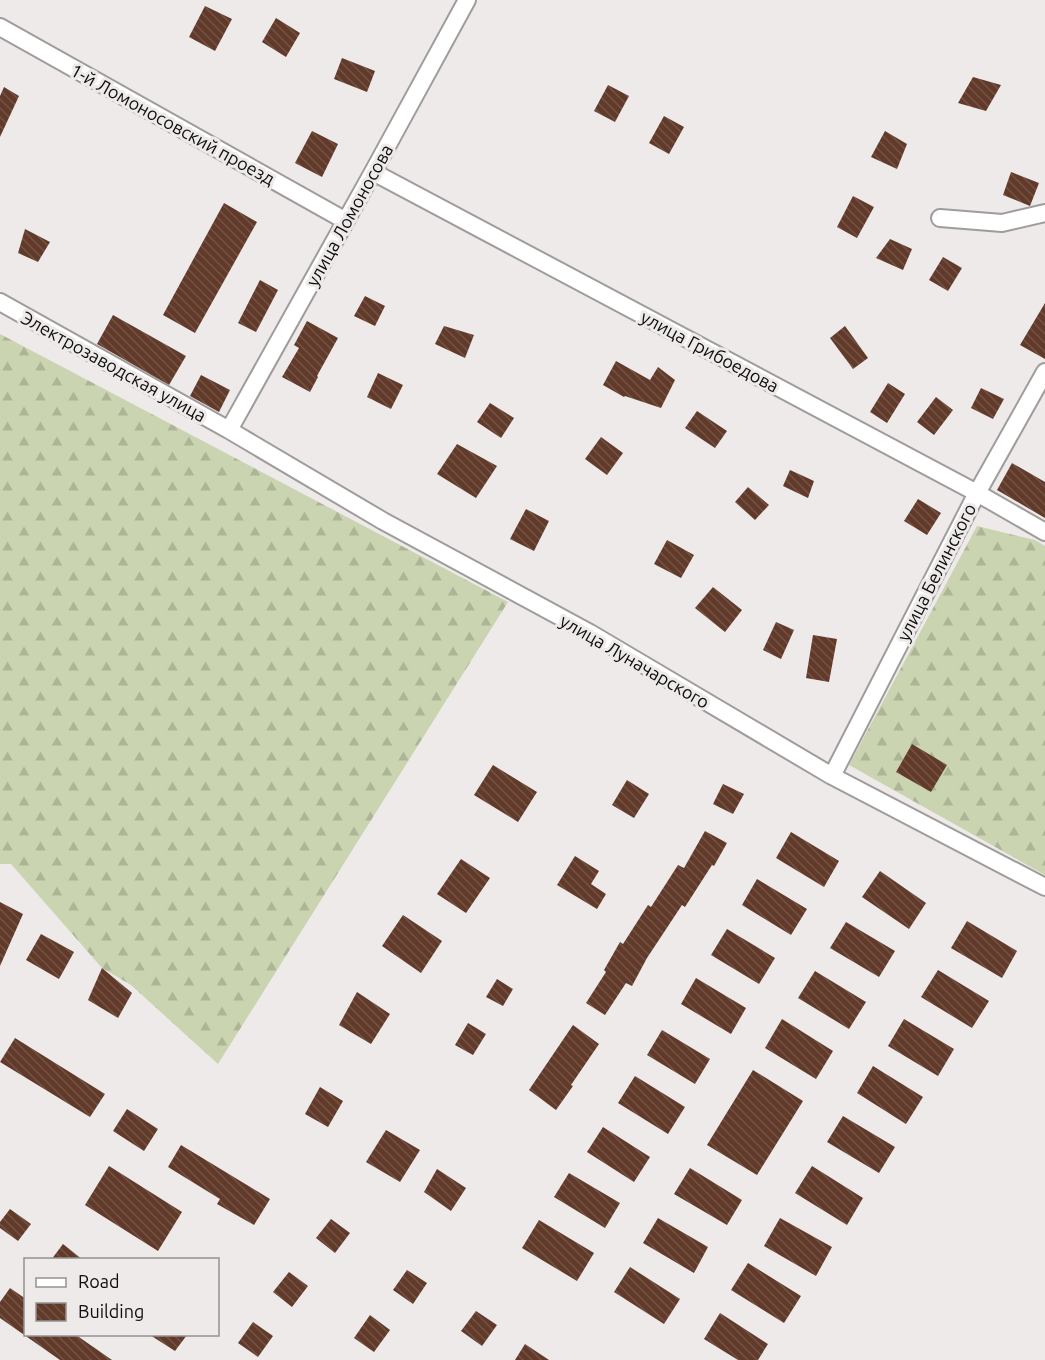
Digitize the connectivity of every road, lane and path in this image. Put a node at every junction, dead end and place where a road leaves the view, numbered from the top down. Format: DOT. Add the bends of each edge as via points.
graph roads {
  1 [pos="467,0"];
  2 [pos="0,27"];
  3 [pos="373,172"];
  4 [pos="1045,213"];
  5 [pos="940,218"];
  6 [pos="346,221"];
  7 [pos="0,302"];
  8 [pos="1045,372"];
  9 [pos="229,430"];
  10 [pos="976,493"];
  11 [pos="1045,532"];
  12 [pos="832,776"];
  13 [pos="1045,887"];
  1 -- 3 [label="street, улица Ломоносова"];
  2 -- 6 [label="street, 1-й Ломоносовский проезд"];
  3 -- 6 [label="street, улица Ломоносова"];
  3 -- 10 [label="street, улица Грибоедова"];
  4 -- 5 [label="street" via="1002,223"];
  6 -- 9 [label="street, улица Ломоносова"];
  7 -- 9 [label="street, Электрозаводская улица"];
  8 -- 10 [label="street, улица Белинского"];
  9 -- 12 [label="street, улица Луначарского" via="383,521 590,633"];
  10 -- 11 [label="street, улица Грибоедова"];
  10 -- 12 [label="street, улица Белинского"];
  12 -- 13 [label="street, улица Луначарского"];
}
